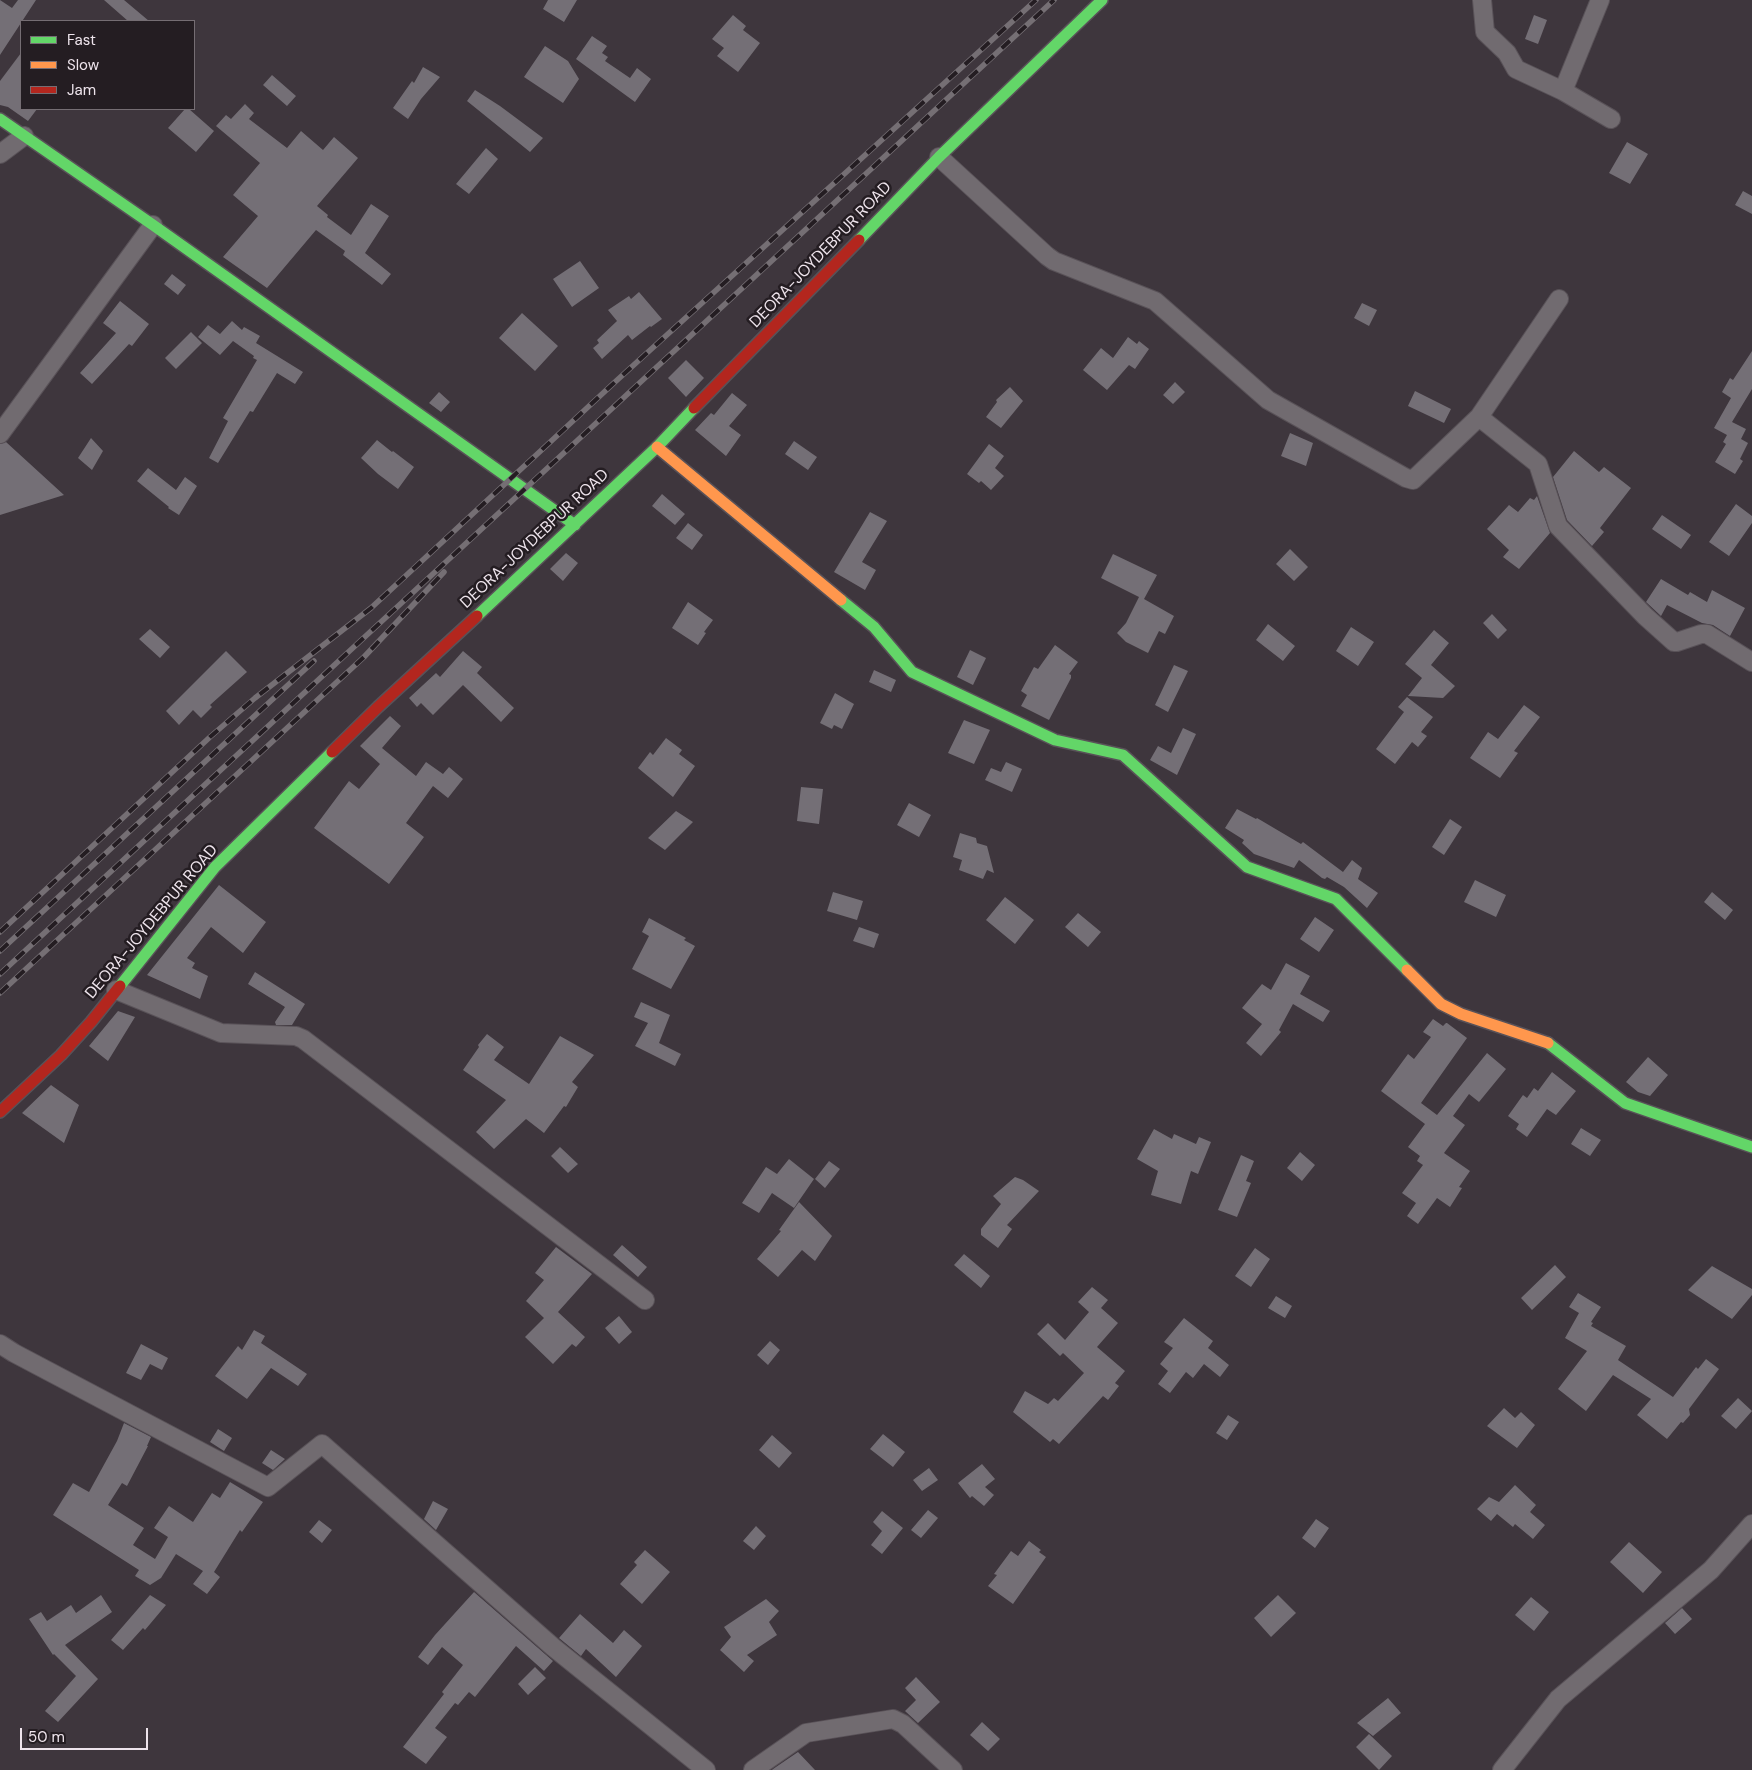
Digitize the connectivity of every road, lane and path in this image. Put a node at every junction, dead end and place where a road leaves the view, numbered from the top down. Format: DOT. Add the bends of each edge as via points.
graph roads {
  1 [pos="1102,0"];
  2 [pos="1482,0"];
  3 [pos="1600,0"];
  4 [pos="1563,91"];
  5 [pos="0,119"];
  6 [pos="1611,119"];
  7 [pos="24,136"];
  8 [pos="0,154"];
  9 [pos="939,157"];
  10 [pos="153,225"];
  11 [pos="1559,299"];
  12 [pos="1479,417"];
  13 [pos="0,434"];
  14 [pos="657,447"];
  15 [pos="575,525"];
  16 [pos="1752,662"];
  17 [pos="116,990"];
  18 [pos="0,1112"];
  19 [pos="1752,1147"];
  20 [pos="645,1300"];
  21 [pos="0,1344"];
  22 [pos="1752,1524"];
  23 [pos="698,1768"];
  24 [pos="753,1770"];
  25 [pos="953,1770"];
  26 [pos="1502,1770"];
  1 -- 9 [label="street, DEORA-JOYDEBPUR ROAD"];
  2 -- 4 [label="street" via="1485,32 1507,53 1516,69"];
  3 -- 4 [label="street"];
  4 -- 6 [label="street"];
  5 -- 7 [label="street"];
  7 -- 8 [label="street"];
  7 -- 10 [label="street"];
  9 -- 12 [label="street" via="1047,256 1155,301 1268,400 1406,478 1413,480 1418,477"];
  9 -- 14 [label="street, DEORA-JOYDEBPUR ROAD"];
  10 -- 13 [label="street"];
  10 -- 15 [label="street"];
  11 -- 12 [label="street"];
  12 -- 16 [label="street" via="1538,464 1558,526 1645,616 1674,642 1707,634"];
  14 -- 15 [label="street, DEORA-JOYDEBPUR ROAD"];
  14 -- 19 [label="street" via="874,627 912,672 1055,740 1123,755 1247,867 1336,899 1441,1004 1461,1014 1548,1043 1626,1103"];
  15 -- 17 [label="street, DEORA-JOYDEBPUR ROAD" via="378,707 215,867"];
  17 -- 18 [label="street, DEORA-JOYDEBPUR ROAD" via="60,1055"];
  17 -- 20 [label="street" via="221,1033 303,1039"];
  21 -- 23 [label="street" via="268,1487 322,1444 553,1647"];
  22 -- 26 [label="street" via="1711,1570 1558,1700"];
  24 -- 25 [label="street" via="806,1733 893,1719 903,1724"];
}
